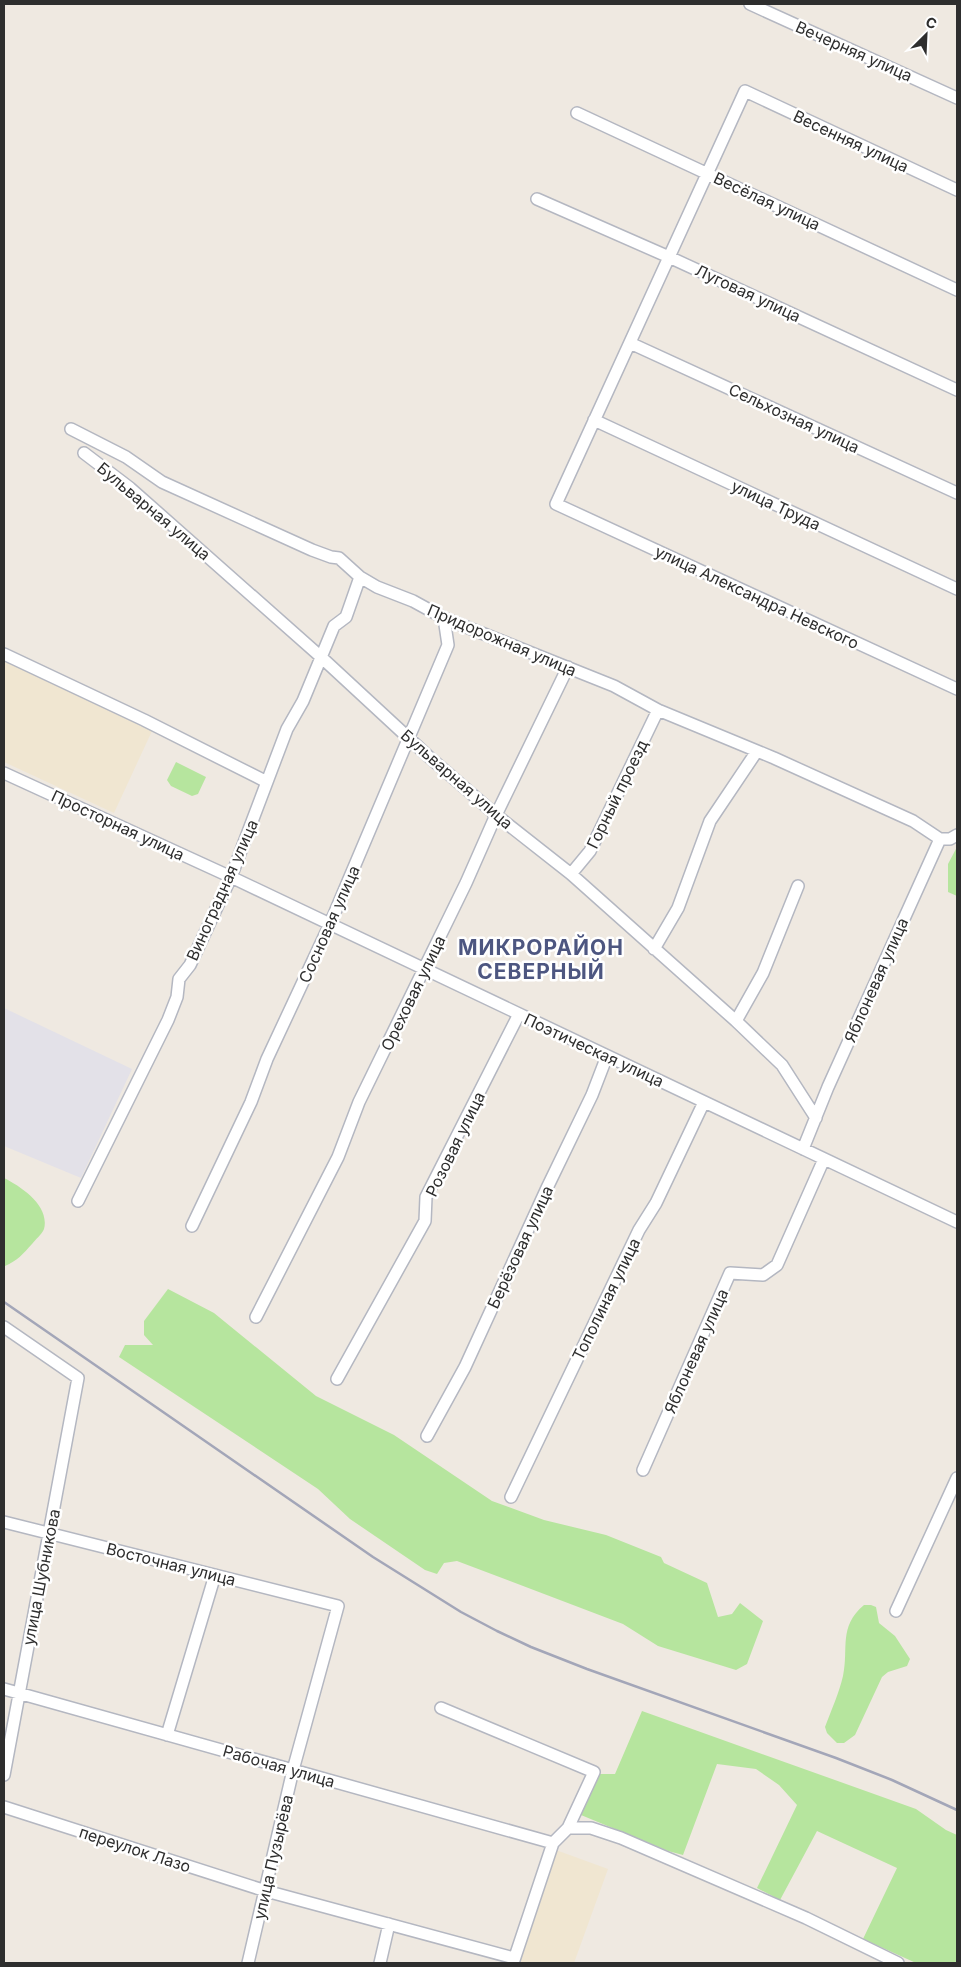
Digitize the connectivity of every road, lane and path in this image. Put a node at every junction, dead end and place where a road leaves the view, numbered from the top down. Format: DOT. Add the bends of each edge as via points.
graph roads {
  1 [pos="750,4"];
  2 [pos="957,98"];
  3 [pos="577,113"];
  4 [pos="707,174"];
  5 [pos="957,190"];
  6 [pos="537,199"];
  7 [pos="669,257"];
  8 [pos="957,290"];
  9 [pos="630,343"];
  10 [pos="957,390"];
  11 [pos="594,420"];
  12 [pos="71,429"];
  13 [pos="84,453"];
  14 [pos="957,493"];
  15 [pos="360,577"];
  16 [pos="957,589"];
  17 [pos="444,618"];
  18 [pos="4,654"];
  19 [pos="322,657"];
  20 [pos="568,668"];
  21 [pos="957,689"];
  22 [pos="658,710"];
  23 [pos="409,737"];
  24 [pos="757,751"];
  25 [pos="4,773"];
  26 [pos="267,782"];
  27 [pos="496,815"];
  28 [pos="957,835"];
  29 [pos="940,839"];
  30 [pos="571,874"];
  31 [pos="231,877"];
  32 [pos="798,886"];
  33 [pos="330,924"];
  34 [pos="654,949"];
  35 [pos="424,969"];
  36 [pos="518,1014"];
  37 [pos="736,1021"];
  38 [pos="607,1056"];
  39 [pos="704,1102"];
  40 [pos="816,1118"];
  41 [pos="803,1149"];
  42 [pos="824,1159"];
  43 [pos="78,1201"];
  44 [pos="957,1222"];
  45 [pos="192,1226"];
  46 [pos="256,1317"];
  47 [pos="4,1327"];
  48 [pos="337,1379"];
  49 [pos="427,1436"];
  50 [pos="643,1470"];
  51 [pos="957,1478"];
  52 [pos="511,1497"];
  53 [pos="4,1522"];
  54 [pos="49,1533"];
  55 [pos="215,1575"];
  56 [pos="338,1606"];
  57 [pos="896,1611"];
  58 [pos="4,1689"];
  59 [pos="19,1693"];
  60 [pos="441,1708"];
  61 [pos="167,1734"];
  62 [pos="293,1770"];
  63 [pos="4,1775"];
  64 [pos="4,1807"];
  65 [pos="568,1828"];
  66 [pos="553,1843"];
  67 [pos="266,1891"];
  68 [pos="389,1924"];
  69 [pos="514,1961"];
  70 [pos="248,1963"];
  71 [pos="380,1963"];
  72 [pos="898,1963"];
  1 -- 2 [label="street, Вечерняя улица"];
  3 -- 4 [label="street, Весёлая улица"];
  4 -- 5 [label="street, Весенняя улица" via="745,91"];
  4 -- 7 [label="street"];
  4 -- 8 [label="street, Весёлая улица"];
  6 -- 7 [label="street, Луговая улица"];
  7 -- 9 [label="street"];
  7 -- 10 [label="street, Луговая улица"];
  9 -- 11 [label="street"];
  9 -- 14 [label="street, Сельхозная улица"];
  11 -- 16 [label="street, улица Труда"];
  11 -- 21 [label="street, улица Александра Невского" via="556,504"];
  12 -- 15 [label="street, Придорожная улица" via="126,457 162,482 312,550 339,558"];
  13 -- 19 [label="street, Бульварная улица" via="130,488"];
  15 -- 17 [label="street, Придорожная улица"];
  15 -- 19 [label="street, Виноградная улица" via="346,617 334,626"];
  17 -- 20 [label="street, Придорожная улица"];
  17 -- 23 [label="street, Сосновая улица" via="448,645"];
  18 -- 26 [label="street"];
  19 -- 23 [label="street, Бульварная улица"];
  19 -- 26 [label="street, Виноградная улица" via="303,702 287,729"];
  20 -- 22 [label="street, Придорожная улица" via="614,686"];
  20 -- 27 [label="street, Ореховая улица"];
  22 -- 24 [label="street, Придорожная улица"];
  22 -- 30 [label="street, Горный проезд" via="590,851"];
  23 -- 27 [label="street, Бульварная улица"];
  23 -- 33 [label="street, Сосновая улица"];
  24 -- 29 [label="street, Придорожная улица" via="913,821"];
  24 -- 34 [label="street" via="710,821 678,908"];
  25 -- 31 [label="street, Просторная улица"];
  26 -- 31 [label="street, Виноградная улица"];
  27 -- 30 [label="street, Бульварная улица"];
  27 -- 35 [label="street, Ореховая улица"];
  28 -- 29 [label="street"];
  29 -- 40 [label="street, Яблоневая улица"];
  30 -- 34 [label="street, Бульварная улица"];
  31 -- 33 [label="street, Поэтическая улица"];
  31 -- 43 [label="street, Виноградная улица" via="190,965 179,979 168,1020"];
  32 -- 37 [label="street" via="763,973"];
  33 -- 35 [label="street, Поэтическая улица"];
  33 -- 45 [label="street, Сосновая улица"];
  34 -- 37 [label="street, Бульварная улица"];
  35 -- 36 [label="street, Поэтическая улица"];
  35 -- 46 [label="street, Ореховая улица" via="359,1102 338,1158"];
  36 -- 38 [label="street, Поэтическая улица"];
  36 -- 48 [label="street, Розовая улица" via="426,1198 425,1221"];
  37 -- 40 [label="street, Бульварная улица" via="782,1065"];
  38 -- 39 [label="street, Поэтическая улица"];
  38 -- 49 [label="street, Берёзовая улица" via="592,1095 465,1367"];
  39 -- 41 [label="street, Поэтическая улица"];
  39 -- 52 [label="street, Тополиная улица"];
  40 -- 41 [label="street, Яблоневая улица"];
  41 -- 42 [label="street, Поэтическая улица"];
  42 -- 44 [label="street, Поэтическая улица"];
  42 -- 50 [label="street, Яблоневая улица" via="777,1265 763,1275 730,1273"];
  47 -- 54 [label="street, улица Шубникова" via="78,1378"];
  51 -- 57 [label="street"];
  53 -- 54 [label="street, Восточная улица"];
  54 -- 55 [label="street, Восточная улица"];
  54 -- 59 [label="street, улица Шубникова"];
  55 -- 56 [label="street, Восточная улица"];
  55 -- 61 [label="street"];
  56 -- 62 [label="street, улица Пузырёва"];
  58 -- 59 [label="street, Рабочая улица"];
  59 -- 61 [label="street, Рабочая улица"];
  59 -- 63 [label="street, улица Шубникова"];
  60 -- 65 [label="street" via="594,1772"];
  61 -- 62 [label="street, Рабочая улица"];
  62 -- 66 [label="street, Рабочая улица"];
  62 -- 67 [label="street, улица Пузырёва"];
  64 -- 67 [label="street, переулок Лазо"];
  65 -- 66 [label="street"];
  65 -- 72 [label="street" via="591,1828 620,1838 806,1918"];
  66 -- 69 [label="street"];
  67 -- 68 [label="street, переулок Лазо"];
  67 -- 70 [label="street, улица Пузырёва"];
  68 -- 69 [label="street, переулок Лазо"];
  68 -- 71 [label="street"];
}
